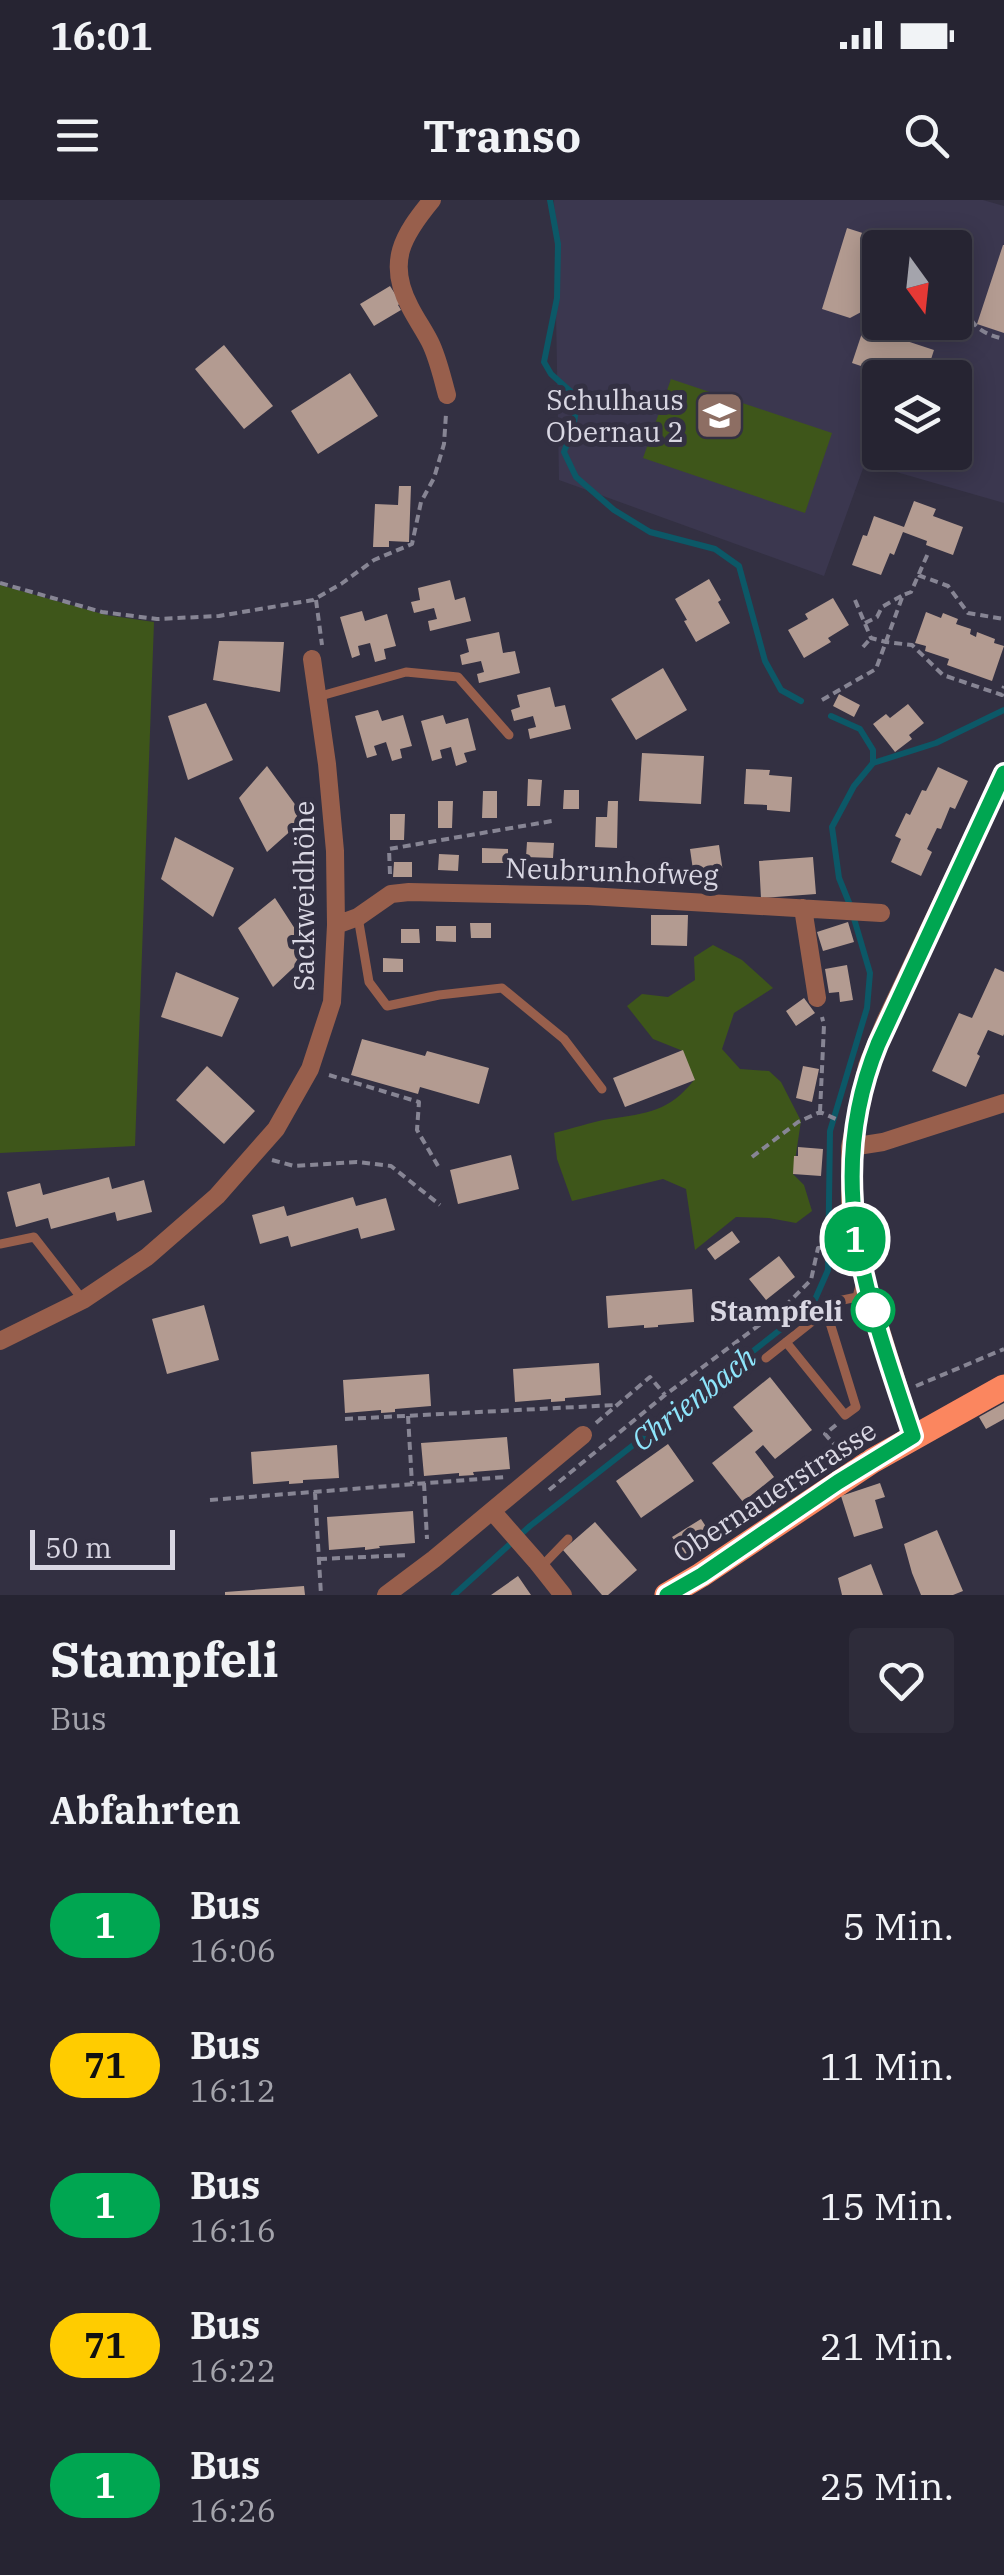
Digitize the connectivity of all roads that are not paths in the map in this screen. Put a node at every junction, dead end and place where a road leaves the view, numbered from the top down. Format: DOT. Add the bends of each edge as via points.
graph roads {
  1 [pos="432,200"];
  2 [pos="447,394"];
  3 [pos="312,659"];
  4 [pos="318,696"];
  5 [pos="509,735"];
  6 [pos="1004,773"];
  7 [pos="803,908"];
  8 [pos="881,913"];
  9 [pos="358,917"];
  10 [pos="336,924"];
  11 [pos="817,998"];
  12 [pos="602,1089"];
  13 [pos="1004,1104"];
  14 [pos="851,1146"];
  15 [pos="0,1244"];
  16 [pos="863,1273"];
  17 [pos="83,1300"];
  18 [pos="826,1310"];
  19 [pos="0,1340"];
  20 [pos="786,1342"];
  21 [pos="766,1358"];
  22 [pos="1004,1387"];
  23 [pos="583,1436"];
  24 [pos="913,1436"];
  25 [pos="492,1512"];
  26 [pos="568,1539"];
  27 [pos="539,1564"];
  28 [pos="386,1595"];
  29 [pos="563,1595"];
  30 [pos="668,1595"];
  1 -- 2 [label="street" via="402,242 398,259 408,303 432,345"];
  3 -- 4 [label="street, Sackweidhöhe"];
  4 -- 5 [label="lane" via="406,672 458,677"];
  4 -- 10 [label="street, Sackweidhöhe"];
  6 -- 14 [label="street" via="886,1022 868,1066"];
  7 -- 8 [label="street, Neubrunhofweg"];
  7 -- 9 [label="street, Neubrunhofweg" via="409,892 391,894"];
  7 -- 11 [label="street"];
  9 -- 10 [label="street"];
  9 -- 12 [label="lane" via="369,982 386,1006 502,988 564,1040"];
  10 -- 17 [label="street, Sackweidhöhe" via="332,1002 310,1068 276,1129 217,1196 147,1258"];
  13 -- 14 [label="street"];
  14 -- 16 [label="street"];
  15 -- 17 [label="lane" via="34,1237"];
  16 -- 18 [label="lane" via="857,1297"];
  16 -- 24 [label="street"];
  17 -- 19 [label="street, Sackweidhöhe"];
  18 -- 20 [label="lane"];
  18 -- 20 [label="lane" via="856,1408 846,1415"];
  20 -- 21 [label="lane"];
  22 -- 24 [label="main road, Obernauerstrasse"];
  23 -- 25 [label="street"];
  24 -- 30 [label="main road, Obernauerstrasse"];
  25 -- 27 [label="street"];
  25 -- 28 [label="street"];
  26 -- 27 [label="lane"];
  27 -- 29 [label="street"];
}
